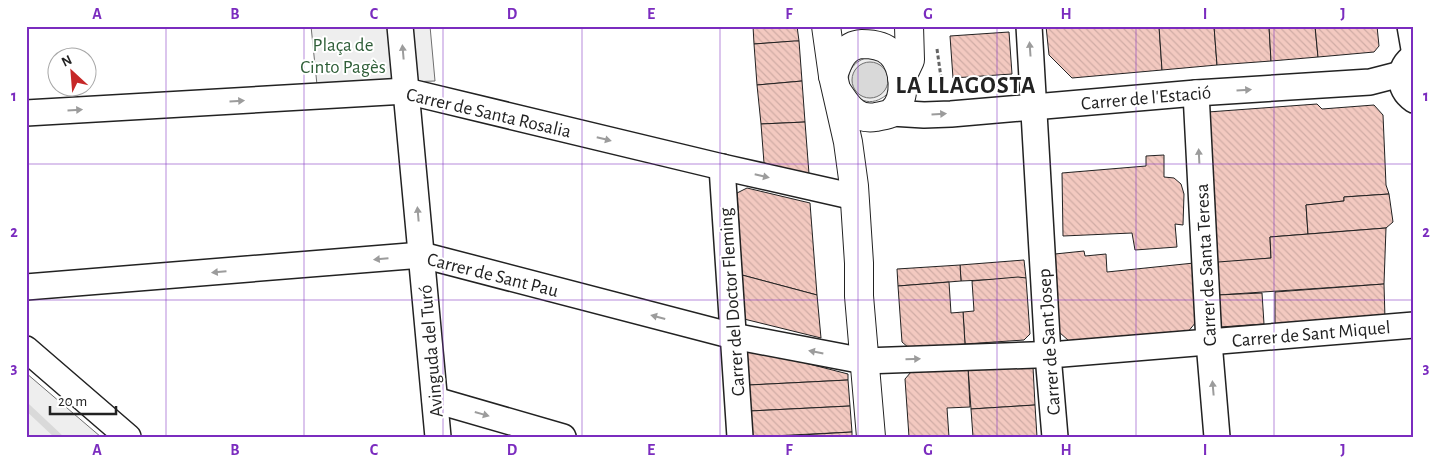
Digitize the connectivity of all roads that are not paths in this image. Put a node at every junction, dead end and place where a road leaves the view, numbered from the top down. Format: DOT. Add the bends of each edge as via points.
graph roads {
  1 [pos="400,26"];
  2 [pos="826,26"];
  3 [pos="909,26"];
  4 [pos="1029,26"];
  5 [pos="1410,26"];
  6 [pos="1414,49"];
  7 [pos="1407,65"];
  8 [pos="902,77"];
  9 [pos="835,84"];
  10 [pos="406,91"];
  11 [pos="1196,93"];
  12 [pos="1414,100"];
  13 [pos="1034,107"];
  14 [pos="26,113"];
  15 [pos="882,115"];
  16 [pos="722,167"];
  17 [pos="855,192"];
  18 [pos="422,255"];
  19 [pos="26,287"];
  20 [pos="1414,325"];
  21 [pos="733,336"];
  22 [pos="1208,342"];
  23 [pos="26,349"];
  24 [pos="1048,355"];
  25 [pos="864,361"];
  26 [pos="435,400"];
  27 [pos="128,437"];
  28 [pos="438,437"];
  29 [pos="563,437"];
  30 [pos="740,437"];
  31 [pos="871,437"];
  32 [pos="1055,437"];
  33 [pos="1217,437"];
  10 -- 1 [label="street, Avinguda del Turó, one-way"];
  2 -- 9 [label="main road"];
  3 -- 8 [label="main road" via="910,60"];
  13 -- 4 [label="street, Carrer de Sant Josep, one-way"];
  5 -- 6 [label="street"];
  11 -- 7 [label="street, Carrer de l'Estació, one-way" via="1370,82"];
  7 -- 12 [label="street" via="1402,83"];
  8 -- 9 [label="main road" via="891,52 877,45 860,44 846,50 839,58"];
  8 -- 15 [label="main road" via="900,101"];
  9 -- 15 [label="main road" via="855,113 862,117"];
  9 -- 17 [label="main road"];
  14 -- 10 [label="street, Carrer de Santa Rosalia, one-way"];
  10 -- 16 [label="street, Carrer de Santa Rosalia, one-way"];
  18 -- 10 [label="street, Avinguda del Turó, one-way"];
  11 -- 13 [label="street, Carrer de l'Estació"];
  22 -- 11 [label="street, Carrer de Santa Teresa, one-way"];
  15 -- 13 [label="street, Carrer de l'Estació, one-way" via="951,114"];
  13 -- 24 [label="street, Carrer de Sant Josep"];
  15 -- 17 [label="main road" via="861,148 856,163"];
  16 -- 17 [label="street, Carrer de Santa Rosalia, one-way"];
  16 -- 21 [label="street, Carrer del Doctor Fleming"];
  17 -- 25 [label="main road" via="858,296"];
  18 -- 19 [label="street, Carrer de Sant Pau, one-way"];
  21 -- 18 [label="street, Carrer de Sant Pau, one-way"];
  18 -- 26 [label="street, Avinguda del Turó"];
  20 -- 22 [label="street, Carrer de Sant Miquel"];
  25 -- 21 [label="street, Carrer de Sant Pau, one-way"];
  21 -- 30 [label="street, Carrer del Doctor Fleming"];
  22 -- 24 [label="street, Carrer de Sant Miquel"];
  33 -- 22 [label="street, Carrer de Santa Teresa, one-way"];
  23 -- 27 [label="street"];
  25 -- 24 [label="street, one-way"];
  24 -- 32 [label="street, Carrer de Sant Josep"];
  25 -- 31 [label="main road"];
  26 -- 28 [label="street, Avinguda del Turó"];
  26 -- 29 [label="street, one-way"];
}
